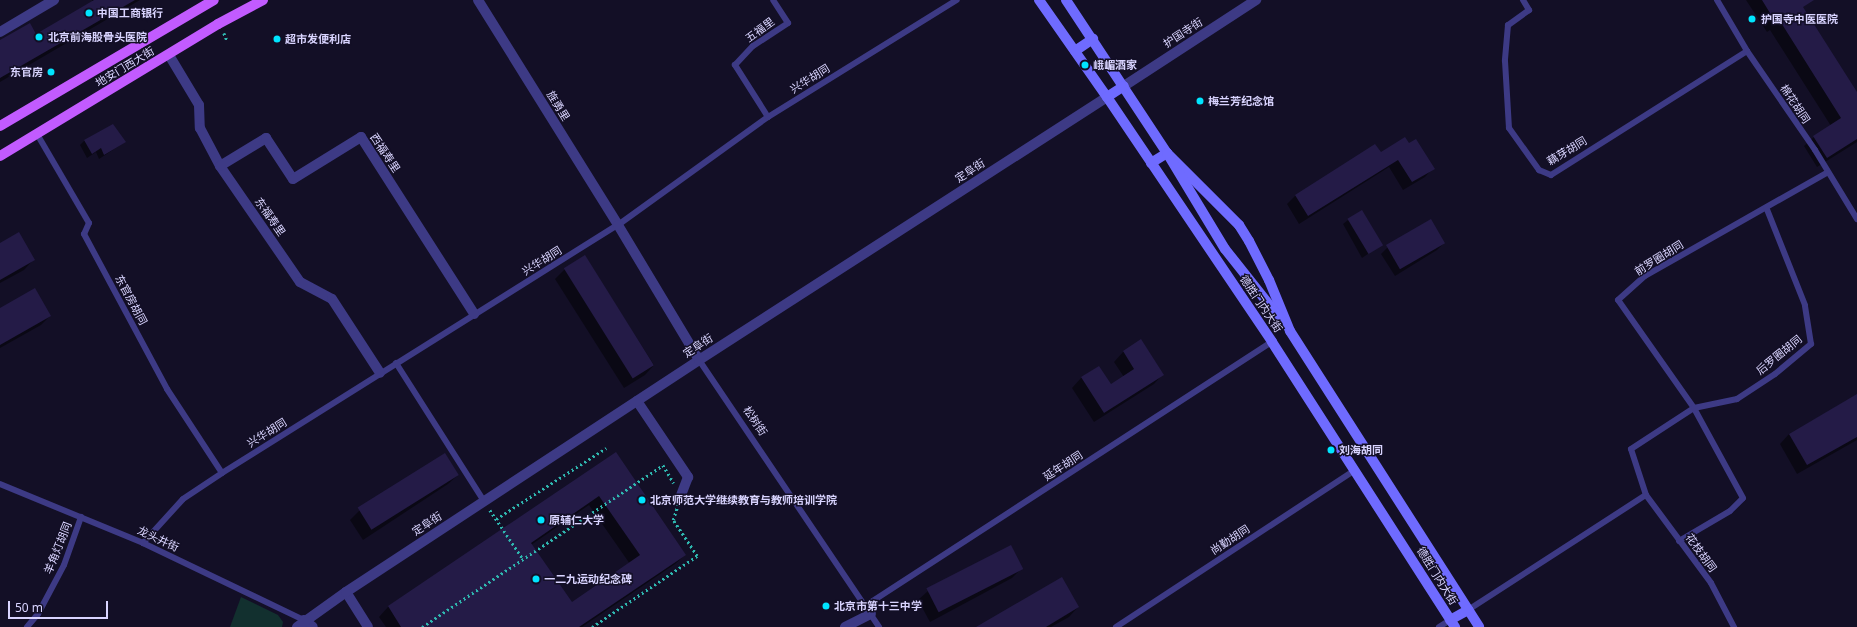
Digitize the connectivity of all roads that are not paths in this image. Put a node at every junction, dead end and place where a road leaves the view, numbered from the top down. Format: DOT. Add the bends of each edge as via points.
graph roads {
  1 [pos="54,0"];
  2 [pos="214,0"];
  3 [pos="478,0"];
  4 [pos="773,0"];
  5 [pos="957,0"];
  6 [pos="1039,0"];
  7 [pos="1066,0"];
  8 [pos="1256,0"];
  9 [pos="1523,0"];
  10 [pos="1717,0"];
  11 [pos="257,2"];
  12 [pos="0,32"];
  13 [pos="1093,39"];
  14 [pos="1075,51"];
  15 [pos="1747,51"];
  16 [pos="169,55"];
  17 [pos="1124,86"];
  18 [pos="1107,97"];
  19 [pos="768,117"];
  20 [pos="0,126"];
  21 [pos="37,134"];
  22 [pos="1167,153"];
  23 [pos="0,156"];
  24 [pos="1151,163"];
  25 [pos="220,166"];
  26 [pos="1828,172"];
  27 [pos="1766,207"];
  28 [pos="1857,219"];
  29 [pos="618,225"];
  30 [pos="474,314"];
  31 [pos="1290,331"];
  32 [pos="1272,342"];
  33 [pos="699,360"];
  34 [pos="396,363"];
  35 [pos="380,373"];
  36 [pos="637,401"];
  37 [pos="1694,408"];
  38 [pos="1355,470"];
  39 [pos="222,473"];
  40 [pos="0,484"];
  41 [pos="681,495"];
  42 [pos="1646,496"];
  43 [pos="484,501"];
  44 [pos="81,517"];
  45 [pos="1679,541"];
  46 [pos="143,543"];
  47 [pos="346,592"];
  48 [pos="865,606"];
  49 [pos="1468,610"];
  50 [pos="871,614"];
  51 [pos="304,620"];
  52 [pos="1453,623"];
  53 [pos="27,627"];
  54 [pos="297,627"];
  55 [pos="313,627"];
  56 [pos="368,627"];
  57 [pos="845,627"];
  58 [pos="879,627"];
  59 [pos="1116,627"];
  60 [pos="1439,627"];
  61 [pos="1479,627"];
  62 [pos="1734,627"];
  1 -- 12 [label="street"];
  2 -- 20 [label="main road, 地安门西大街"];
  3 -- 29 [label="street, 旌勇里"];
  4 -- 19 [label="lane, 五福里" via="788,23 753,46 736,65"];
  5 -- 19 [label="lane, 兴华胡同"];
  6 -- 14 [label="main road, 德胜门内大街"];
  7 -- 13 [label="main road, 德胜门内大街"];
  8 -- 17 [label="street, 护国寺街"];
  9 -- 15 [label="lane, 藕芽胡同" via="1529,10 1508,25 1505,62 1509,128 1539,170 1551,175"];
  10 -- 15 [label="lane, 棉花胡同"];
  11 -- 16 [label="main road, 地安门西大街"];
  13 -- 14 [label="main road"];
  13 -- 17 [label="main road, 德胜门内大街"];
  14 -- 18 [label="main road, 德胜门内大街"];
  15 -- 26 [label="lane, 棉花胡同"];
  16 -- 21 [label="main road, 地安门西大街"];
  16 -- 25 [label="street, 东福寿里" via="199,105 200,128"];
  17 -- 18 [label="main road"];
  17 -- 22 [label="main road, 德胜门内大街"];
  18 -- 24 [label="main road, 德胜门内大街"];
  18 -- 33 [label="street, 定阜街"];
  19 -- 29 [label="lane, 兴华胡同"];
  21 -- 23 [label="main road, 地安门西大街"];
  21 -- 39 [label="lane, 东官房胡同" via="89,223 84,234 167,389"];
  22 -- 24 [label="main road"];
  22 -- 31 [label="main road, 德胜门内大街" via="1225,249"];
  22 -- 31 [label="main road, 德胜门内大街" via="1239,225 1269,280"];
  24 -- 32 [label="main road, 德胜门内大街"];
  25 -- 30 [label="street, 西福寿里" via="266,138 293,179 361,137"];
  25 -- 35 [label="street, 东福寿里" via="300,282 332,299"];
  26 -- 27 [label="lane, 前罗圈胡同"];
  26 -- 28 [label="lane, 棉花胡同"];
  27 -- 37 [label="lane, 后罗圈胡同" via="1805,305 1811,344 1775,374 1737,399"];
  27 -- 37 [label="lane, 前罗圈胡同" via="1645,276 1618,300"];
  29 -- 30 [label="lane, 兴华胡同"];
  29 -- 33 [label="street, 松树街"];
  30 -- 34 [label="lane, 兴华胡同"];
  31 -- 49 [label="main road, 德胜门内大街"];
  32 -- 38 [label="main road, 德胜门内大街"];
  32 -- 48 [label="lane, 延年胡同"];
  33 -- 36 [label="street, 定阜街"];
  33 -- 48 [label="lane, 松树街"];
  34 -- 35 [label="lane, 兴华胡同"];
  34 -- 43 [label="lane"];
  35 -- 39 [label="lane, 兴华胡同"];
  36 -- 41 [label="street" via="688,477"];
  36 -- 43 [label="street, 定阜街"];
  37 -- 42 [label="lane, 花枝胡同" via="1631,449"];
  37 -- 45 [label="lane" via="1743,498 1730,512"];
  38 -- 52 [label="main road, 德胜门内大街"];
  38 -- 59 [label="lane, 尚勤胡同"];
  39 -- 46 [label="lane, 兴华胡同" via="183,499"];
  40 -- 44 [label="lane, 龙头井街"];
  42 -- 45 [label="lane, 花枝胡同"];
  42 -- 49 [label="lane"];
  43 -- 47 [label="street, 定阜街"];
  44 -- 46 [label="lane, 龙头井街"];
  44 -- 53 [label="lane, 羊角灯胡同" via="64,565 38,614"];
  45 -- 62 [label="lane, 花枝胡同" via="1711,583"];
  46 -- 51 [label="lane, 龙头井街"];
  47 -- 51 [label="street, 定阜街"];
  47 -- 56 [label="street"];
  48 -- 50 [label="lane, 松树街"];
  49 -- 52 [label="main road"];
  49 -- 61 [label="main road, 德胜门内大街"];
  50 -- 57 [label="street"];
  50 -- 58 [label="lane, 松树街"];
  51 -- 54 [label="street, 定阜街"];
  51 -- 55 [label="street"];
  52 -- 60 [label="lane"];
}
